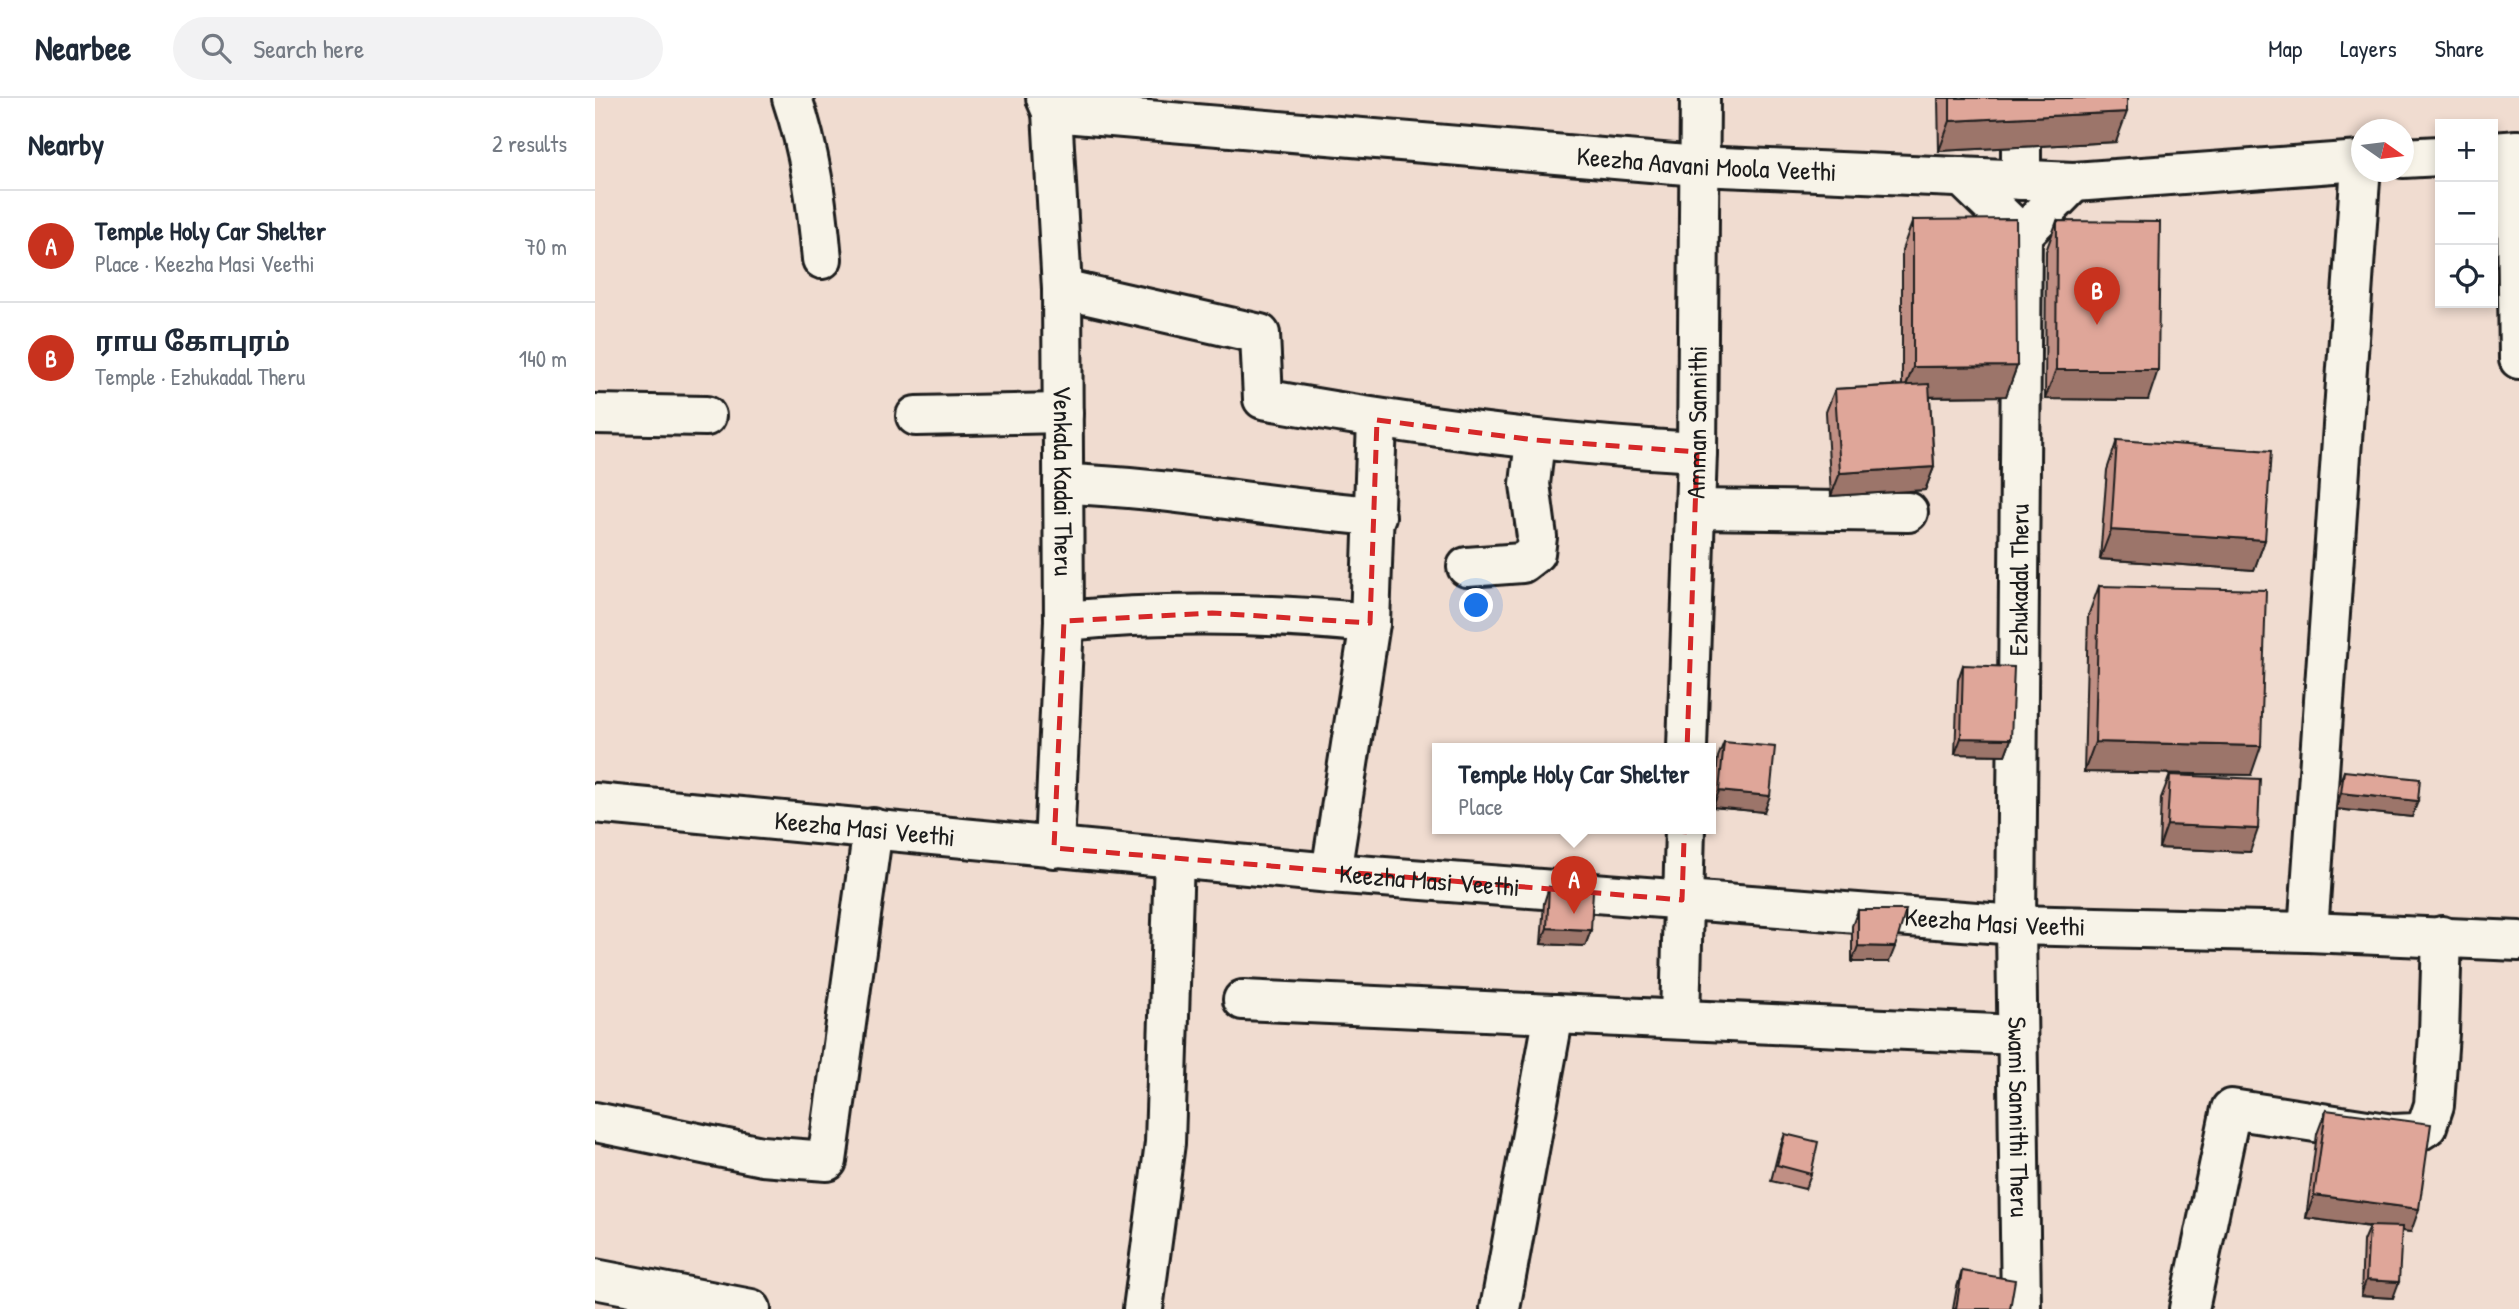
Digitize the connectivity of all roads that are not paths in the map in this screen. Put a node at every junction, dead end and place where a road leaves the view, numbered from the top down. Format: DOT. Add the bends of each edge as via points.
graph roads {
  1 [pos="792,98"];
  2 [pos="1700,98"];
  3 [pos="1049,105"];
  4 [pos="2509,151"];
  5 [pos="2435,156"];
  6 [pos="2414,157"];
  7 [pos="2351,164"];
  8 [pos="1698,166"];
  9 [pos="1962,177"];
  10 [pos="2074,182"];
  11 [pos="2360,182"];
  12 [pos="2022,235"];
  13 [pos="822,259"];
  14 [pos="1062,289"];
  15 [pos="2519,359"];
  16 [pos="1063,413"];
  17 [pos="595,414"];
  18 [pos="705,416"];
  19 [pos="916,416"];
  20 [pos="1377,420"];
  21 [pos="1535,440"];
  22 [pos="1697,452"];
  23 [pos="1063,484"];
  24 [pos="1695,509"];
  25 [pos="1908,512"];
  26 [pos="1375,516"];
  27 [pos="1467,567"];
  28 [pos="1064,621"];
  29 [pos="1370,623"];
  30 [pos="1687,743"];
  31 [pos="595,803"];
  32 [pos="873,828"];
  33 [pos="1685,834"];
  34 [pos="1054,848"];
  35 [pos="1174,858"];
  36 [pos="1331,873"];
  37 [pos="1682,900"];
  38 [pos="2016,925"];
  39 [pos="2308,932"];
  40 [pos="2442,936"];
  41 [pos="2519,941"];
  42 [pos="1243,1000"];
  43 [pos="1555,1014"];
  44 [pos="1681,1019"];
  45 [pos="2017,1035"];
  46 [pos="595,1122"];
  47 [pos="595,1279"];
  48 [pos="751,1309"];
  49 [pos="1143,1309"];
  50 [pos="1500,1309"];
  51 [pos="2021,1309"];
  52 [pos="2189,1309"];
  1 -- 13 [label="street" via="816,191"];
  2 -- 8 [label="street, Amman Sannithi"];
  3 -- 8 [label="street, Keezha Aavani Moola Veethi"];
  3 -- 14 [label="street, Venkala Kadai Theru"];
  4 -- 15 [label="street"];
  5 -- 6 [label="street"];
  7 -- 10 [label="street, Keezha Aavani Moola Veethi"];
  8 -- 9 [label="street, Keezha Aavani Moola Veethi"];
  8 -- 22 [label="street, Amman Sannithi"];
  9 -- 10 [label="street, Keezha Aavani Moola Veethi" via="2021,163"];
  9 -- 12 [label="street"];
  10 -- 12 [label="street"];
  11 -- 39 [label="street"];
  12 -- 38 [label="street, Ezhukadal Theru"];
  14 -- 16 [label="street, Venkala Kadai Theru"];
  14 -- 20 [label="street" via="1260,334 1262,399"];
  16 -- 19 [label="street"];
  16 -- 23 [label="street, Venkala Kadai Theru"];
  17 -- 18 [label="street"];
  20 -- 21 [label="street"];
  20 -- 26 [label="street"];
  21 -- 22 [label="street"];
  21 -- 27 [label="street" via="1530,484 1535,553 1523,564"];
  22 -- 24 [label="street, Amman Sannithi"];
  23 -- 26 [label="street" via="1111,485"];
  23 -- 28 [label="street, Venkala Kadai Theru"];
  24 -- 25 [label="street"];
  24 -- 30 [label="street, Amman Sannithi"];
  26 -- 29 [label="street"];
  28 -- 29 [label="street" via="1212,613"];
  28 -- 34 [label="street, Venkala Kadai Theru"];
  29 -- 36 [label="street"];
  31 -- 32 [label="street, Keezha Masi Veethi"];
  32 -- 34 [label="street, Keezha Masi Veethi"];
  32 -- 46 [label="street" via="827,1161 762,1156"];
  33 -- 37 [label="street"];
  34 -- 35 [label="street, Keezha Masi Veethi"];
  35 -- 36 [label="street, Keezha Masi Veethi"];
  35 -- 49 [label="street" via="1165,1143"];
  36 -- 37 [label="street, Keezha Masi Veethi"];
  37 -- 38 [label="street, Keezha Masi Veethi"];
  37 -- 44 [label="street"];
  38 -- 39 [label="street, Keezha Masi Veethi"];
  38 -- 45 [label="street, Swami Sannithi Theru"];
  39 -- 40 [label="street, Keezha Masi Veethi"];
  40 -- 41 [label="street, Keezha Masi Veethi"];
  40 -- 52 [label="street" via="2434,1105 2427,1126 2416,1133 2393,1134 2231,1109"];
  42 -- 43 [label="street"];
  43 -- 44 [label="street"];
  43 -- 50 [label="street"];
  44 -- 45 [label="street"];
  45 -- 51 [label="street, Swami Sannithi Theru"];
  47 -- 48 [label="street"];
}
